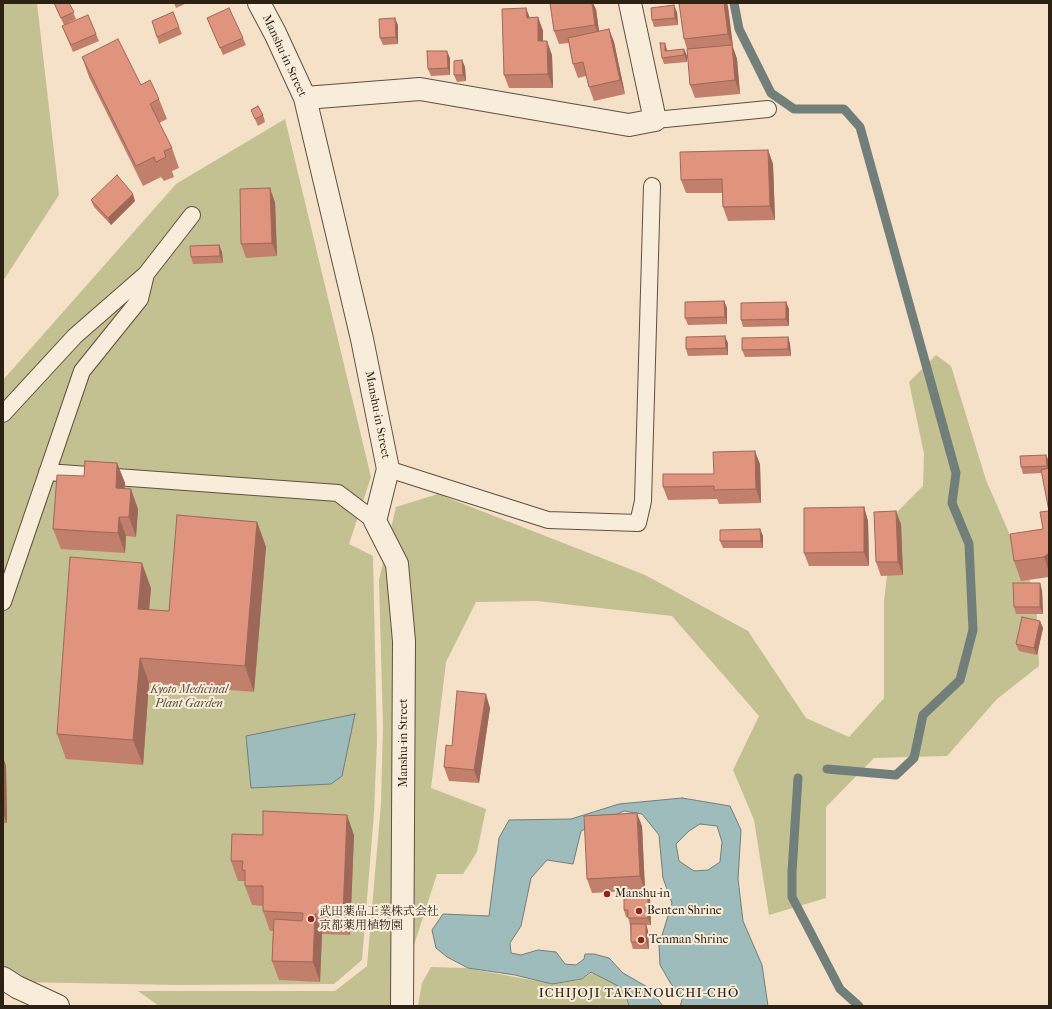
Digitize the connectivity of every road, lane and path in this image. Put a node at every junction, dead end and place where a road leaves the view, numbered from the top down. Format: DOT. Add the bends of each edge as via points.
graph roads {
  1 [pos="258,3"];
  2 [pos="630,3"];
  3 [pos="305,98"];
  4 [pos="768,109"];
  5 [pos="655,120"];
  6 [pos="652,186"];
  7 [pos="192,215"];
  8 [pos="146,274"];
  9 [pos="3,414"];
  10 [pos="388,469"];
  11 [pos="47,472"];
  12 [pos="375,521"];
  13 [pos="3,602"];
  14 [pos="3,978"];
  15 [pos="58,1006"];
  16 [pos="402,1006"];
  1 -- 3 [label="street, Manshu-in Street"];
  2 -- 5 [label="street"];
  3 -- 5 [label="street" via="420,89 629,125"];
  3 -- 10 [label="street, Manshu-in Street" via="362,339"];
  4 -- 5 [label="lane"];
  6 -- 10 [label="lane" via="643,501 638,523 548,520"];
  7 -- 8 [label="lane"];
  8 -- 9 [label="lane" via="75,336"];
  8 -- 11 [label="lane" via="140,300 82,371"];
  10 -- 12 [label="street, Manshu-in Street"];
  11 -- 12 [label="lane" via="338,493"];
  11 -- 13 [label="lane"];
  12 -- 16 [label="street, Manshu-in Street" via="397,564 404,641"];
  14 -- 15 [label="street"];
}
